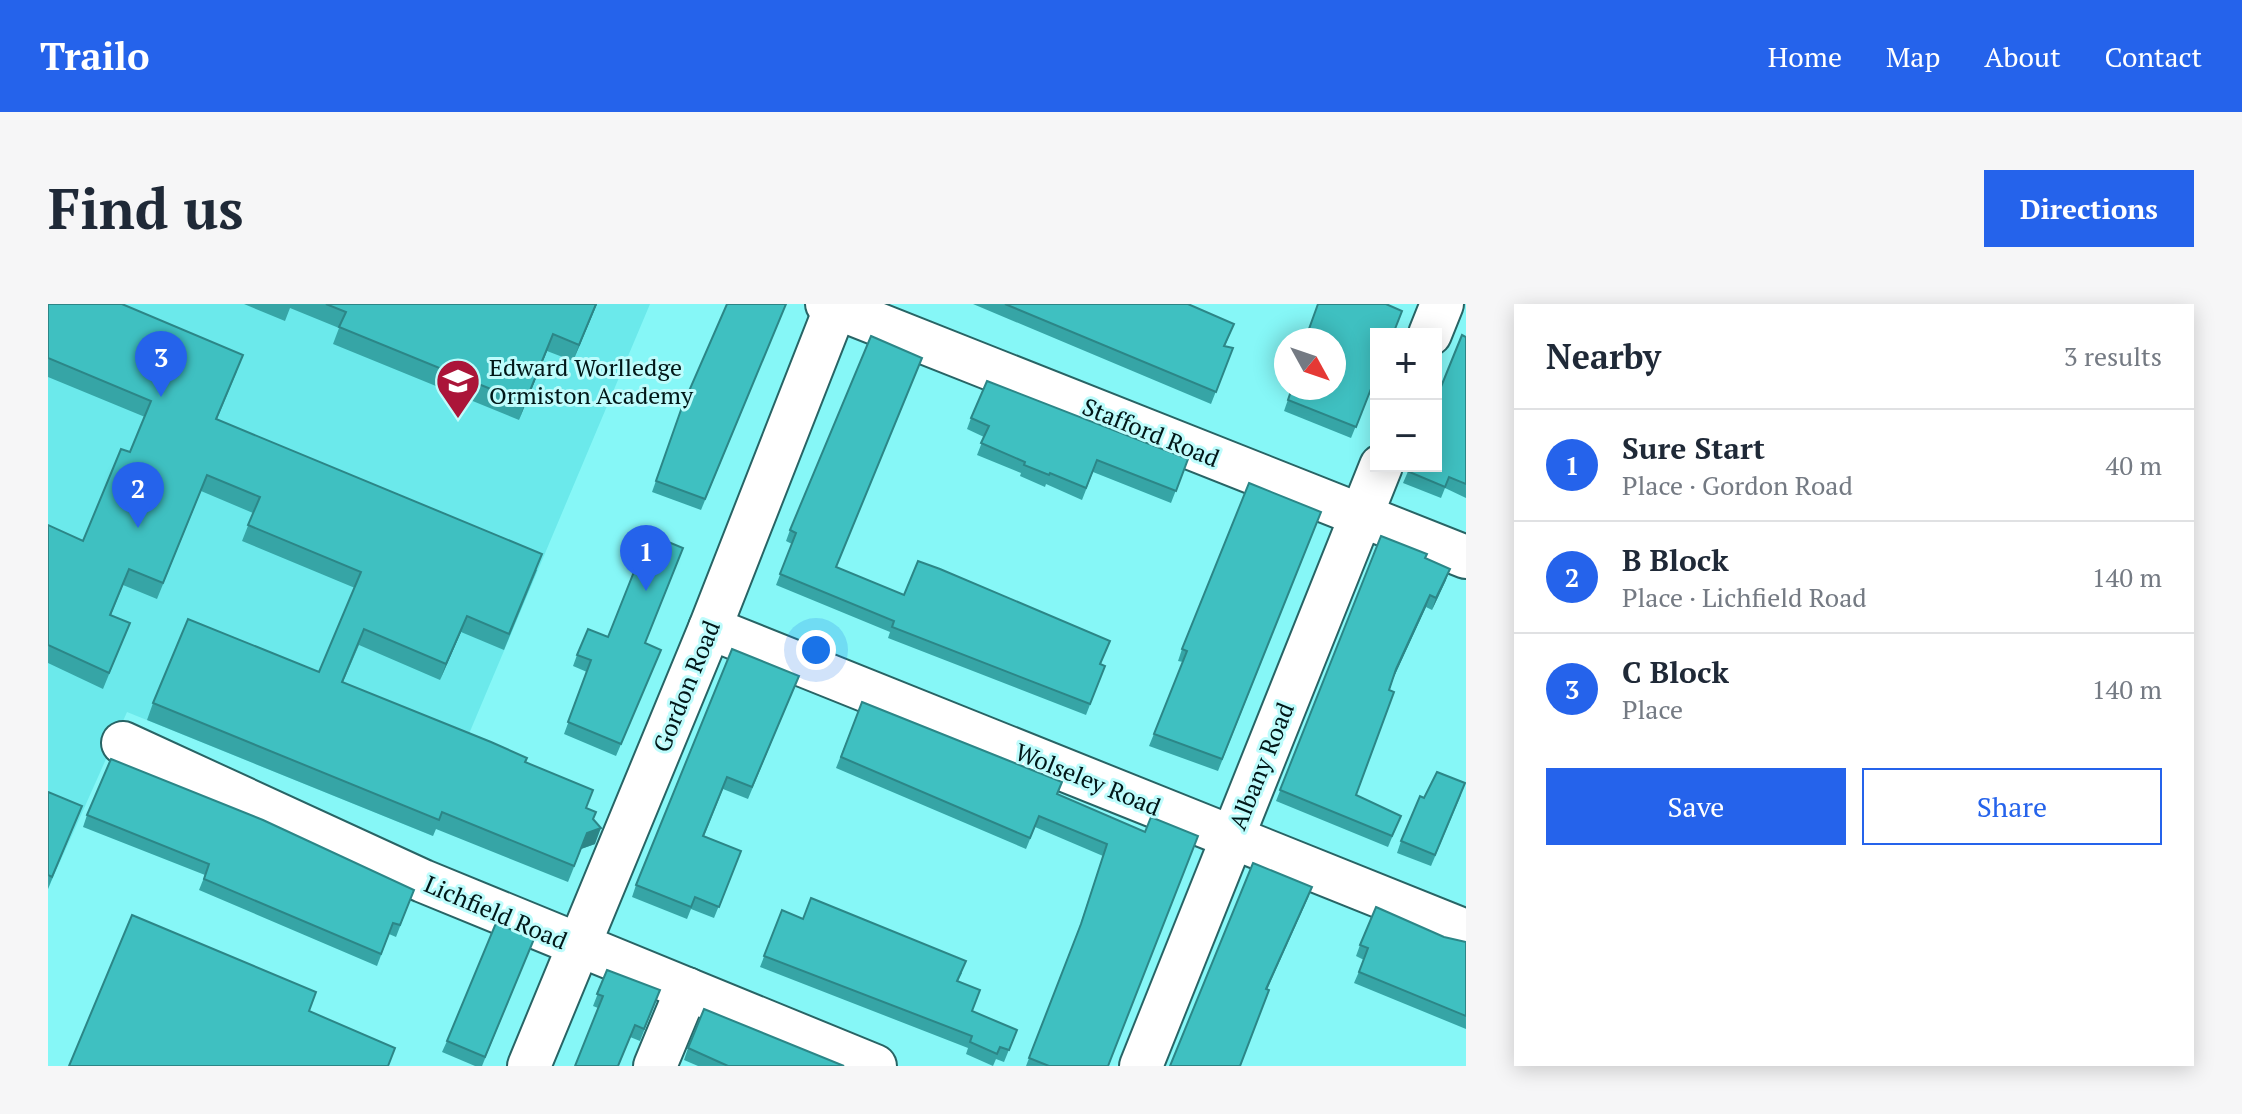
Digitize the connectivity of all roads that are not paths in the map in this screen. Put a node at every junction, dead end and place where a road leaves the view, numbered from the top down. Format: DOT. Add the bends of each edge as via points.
graph roads {
  1 [pos="1442,304"];
  2 [pos="834,305"];
  3 [pos="1432,328"];
  4 [pos="1379,472"];
  5 [pos="1362,516"];
  6 [pos="1466,557"];
  7 [pos="710,628"];
  8 [pos="123,743"];
  9 [pos="1231,839"];
  10 [pos="1466,931"];
  11 [pos="580,947"];
  12 [pos="687,989"];
  13 [pos="529,1066"];
  14 [pos="655,1066"];
  15 [pos="875,1066"];
  16 [pos="1141,1066"];
  1 -- 3 [label="street"];
  2 -- 5 [label="street, Stafford Road"];
  2 -- 7 [label="street, Gordon Road"];
  4 -- 5 [label="street, Albany Road"];
  5 -- 6 [label="street, Stafford Road"];
  5 -- 9 [label="street, Albany Road"];
  7 -- 9 [label="street, Wolseley Road"];
  7 -- 11 [label="street, Gordon Road"];
  8 -- 11 [label="street, Lichfield Road"];
  9 -- 10 [label="street, Wolseley Road"];
  9 -- 16 [label="street, Albany Road"];
  11 -- 12 [label="street, Lichfield Road"];
  11 -- 13 [label="street, Gordon Road"];
  12 -- 14 [label="street"];
  12 -- 15 [label="street, Lichfield Road"];
}
